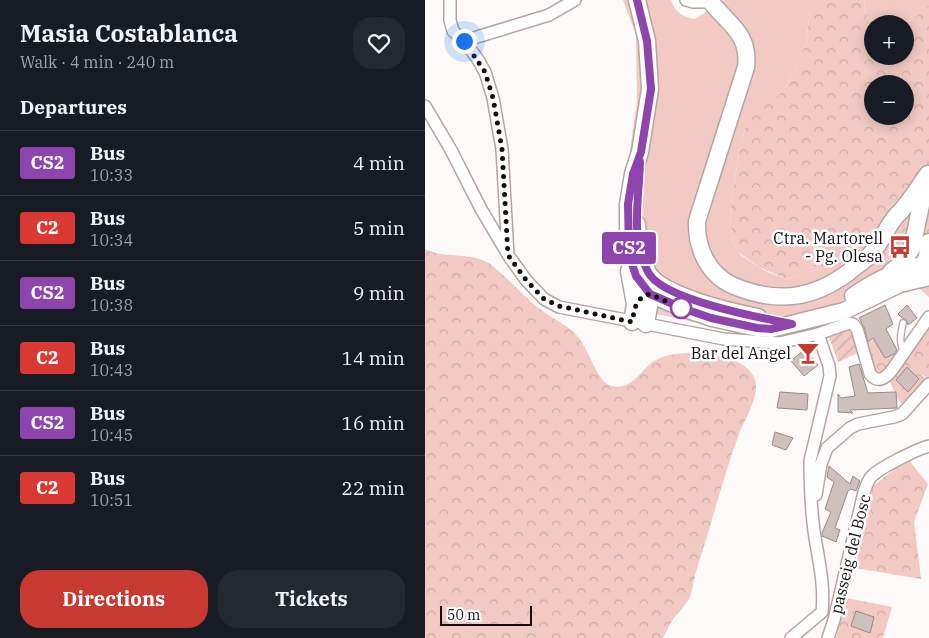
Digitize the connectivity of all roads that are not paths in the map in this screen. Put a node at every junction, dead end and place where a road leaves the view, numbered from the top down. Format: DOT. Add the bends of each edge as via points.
graph roads {
  1 [pos="450,0"];
  2 [pos="575,0"];
  3 [pos="637,0"];
  4 [pos="687,0"];
  5 [pos="712,1"];
  6 [pos="464,41"];
  7 [pos="425,106"];
  8 [pos="641,152"];
  9 [pos="928,173"];
  10 [pos="901,211"];
  11 [pos="917,219"];
  12 [pos="912,248"];
  13 [pos="629,254"];
  14 [pos="508,255"];
  15 [pos="644,263"];
  16 [pos="928,268"];
  17 [pos="893,280"];
  18 [pos="650,294"];
  19 [pos="695,300"];
  20 [pos="635,304"];
  21 [pos="929,317"];
  22 [pos="639,323"];
  23 [pos="903,323"];
  24 [pos="792,324"];
  25 [pos="818,334"];
  26 [pos="905,353"];
  27 [pos="929,384"];
  28 [pos="929,446"];
  29 [pos="813,514"];
  30 [pos="822,612"];
  31 [pos="834,620"];
  32 [pos="791,638"];
  33 [pos="828,638"];
  1 -- 6 [label="street" via="453,32"];
  2 -- 6 [label="street" via="549,15"];
  3 -- 8 [label="main road" via="650,67 649,109"];
  4 -- 5 [label="street"];
  5 -- 10 [label="main road" via="743,38 747,53 746,67 697,220 702,252 717,275 739,288 765,294 794,296 817,291 868,257"];
  6 -- 14 [label="street" via="485,72 493,98 502,149"];
  7 -- 14 [label="street"];
  8 -- 13 [label="main road" via="628,204"];
  8 -- 15 [label="main road" via="637,214"];
  9 -- 10 [label="main road"];
  9 -- 11 [label="main road"];
  10 -- 11 [label="main road"];
  11 -- 12 [label="main road"];
  11 -- 16 [label="main road" via="929,242"];
  12 -- 16 [label="main road"];
  12 -- 17 [label="main road"];
  13 -- 18 [label="main road" via="636,276"];
  13 -- 20 [label="main road"];
  14 -- 22 [label="street" via="544,299 559,306"];
  15 -- 18 [label="main road"];
  15 -- 19 [label="main road" via="656,282"];
  16 -- 17 [label="main road" via="903,270"];
  17 -- 24 [label="main road" via="844,311"];
  18 -- 19 [label="main road"];
  18 -- 20 [label="main road"];
  18 -- 22 [label="main road"];
  18 -- 24 [label="main road" via="682,308 736,324 771,329"];
  19 -- 24 [label="main road" via="741,314"];
  20 -- 22 [label="main road"];
  21 -- 26 [label="street"];
  22 -- 25 [label="street" via="724,340 753,342 782,342"];
  23 -- 26 [label="lane" via="900,338"];
  25 -- 26 [label="street" via="849,323 855,326 871,374 878,380 886,377"];
  25 -- 29 [label="street" via="830,376 810,461"];
  27 -- 29 [label="street" via="902,414 858,424 827,448 821,464"];
  28 -- 31 [label="street, passeig del Bosc" via="871,477 864,492"];
  29 -- 30 [label="street" via="824,594"];
  30 -- 31 [label="street"];
  30 -- 32 [label="street"];
  31 -- 33 [label="street, passeig del Bosc"];
}
